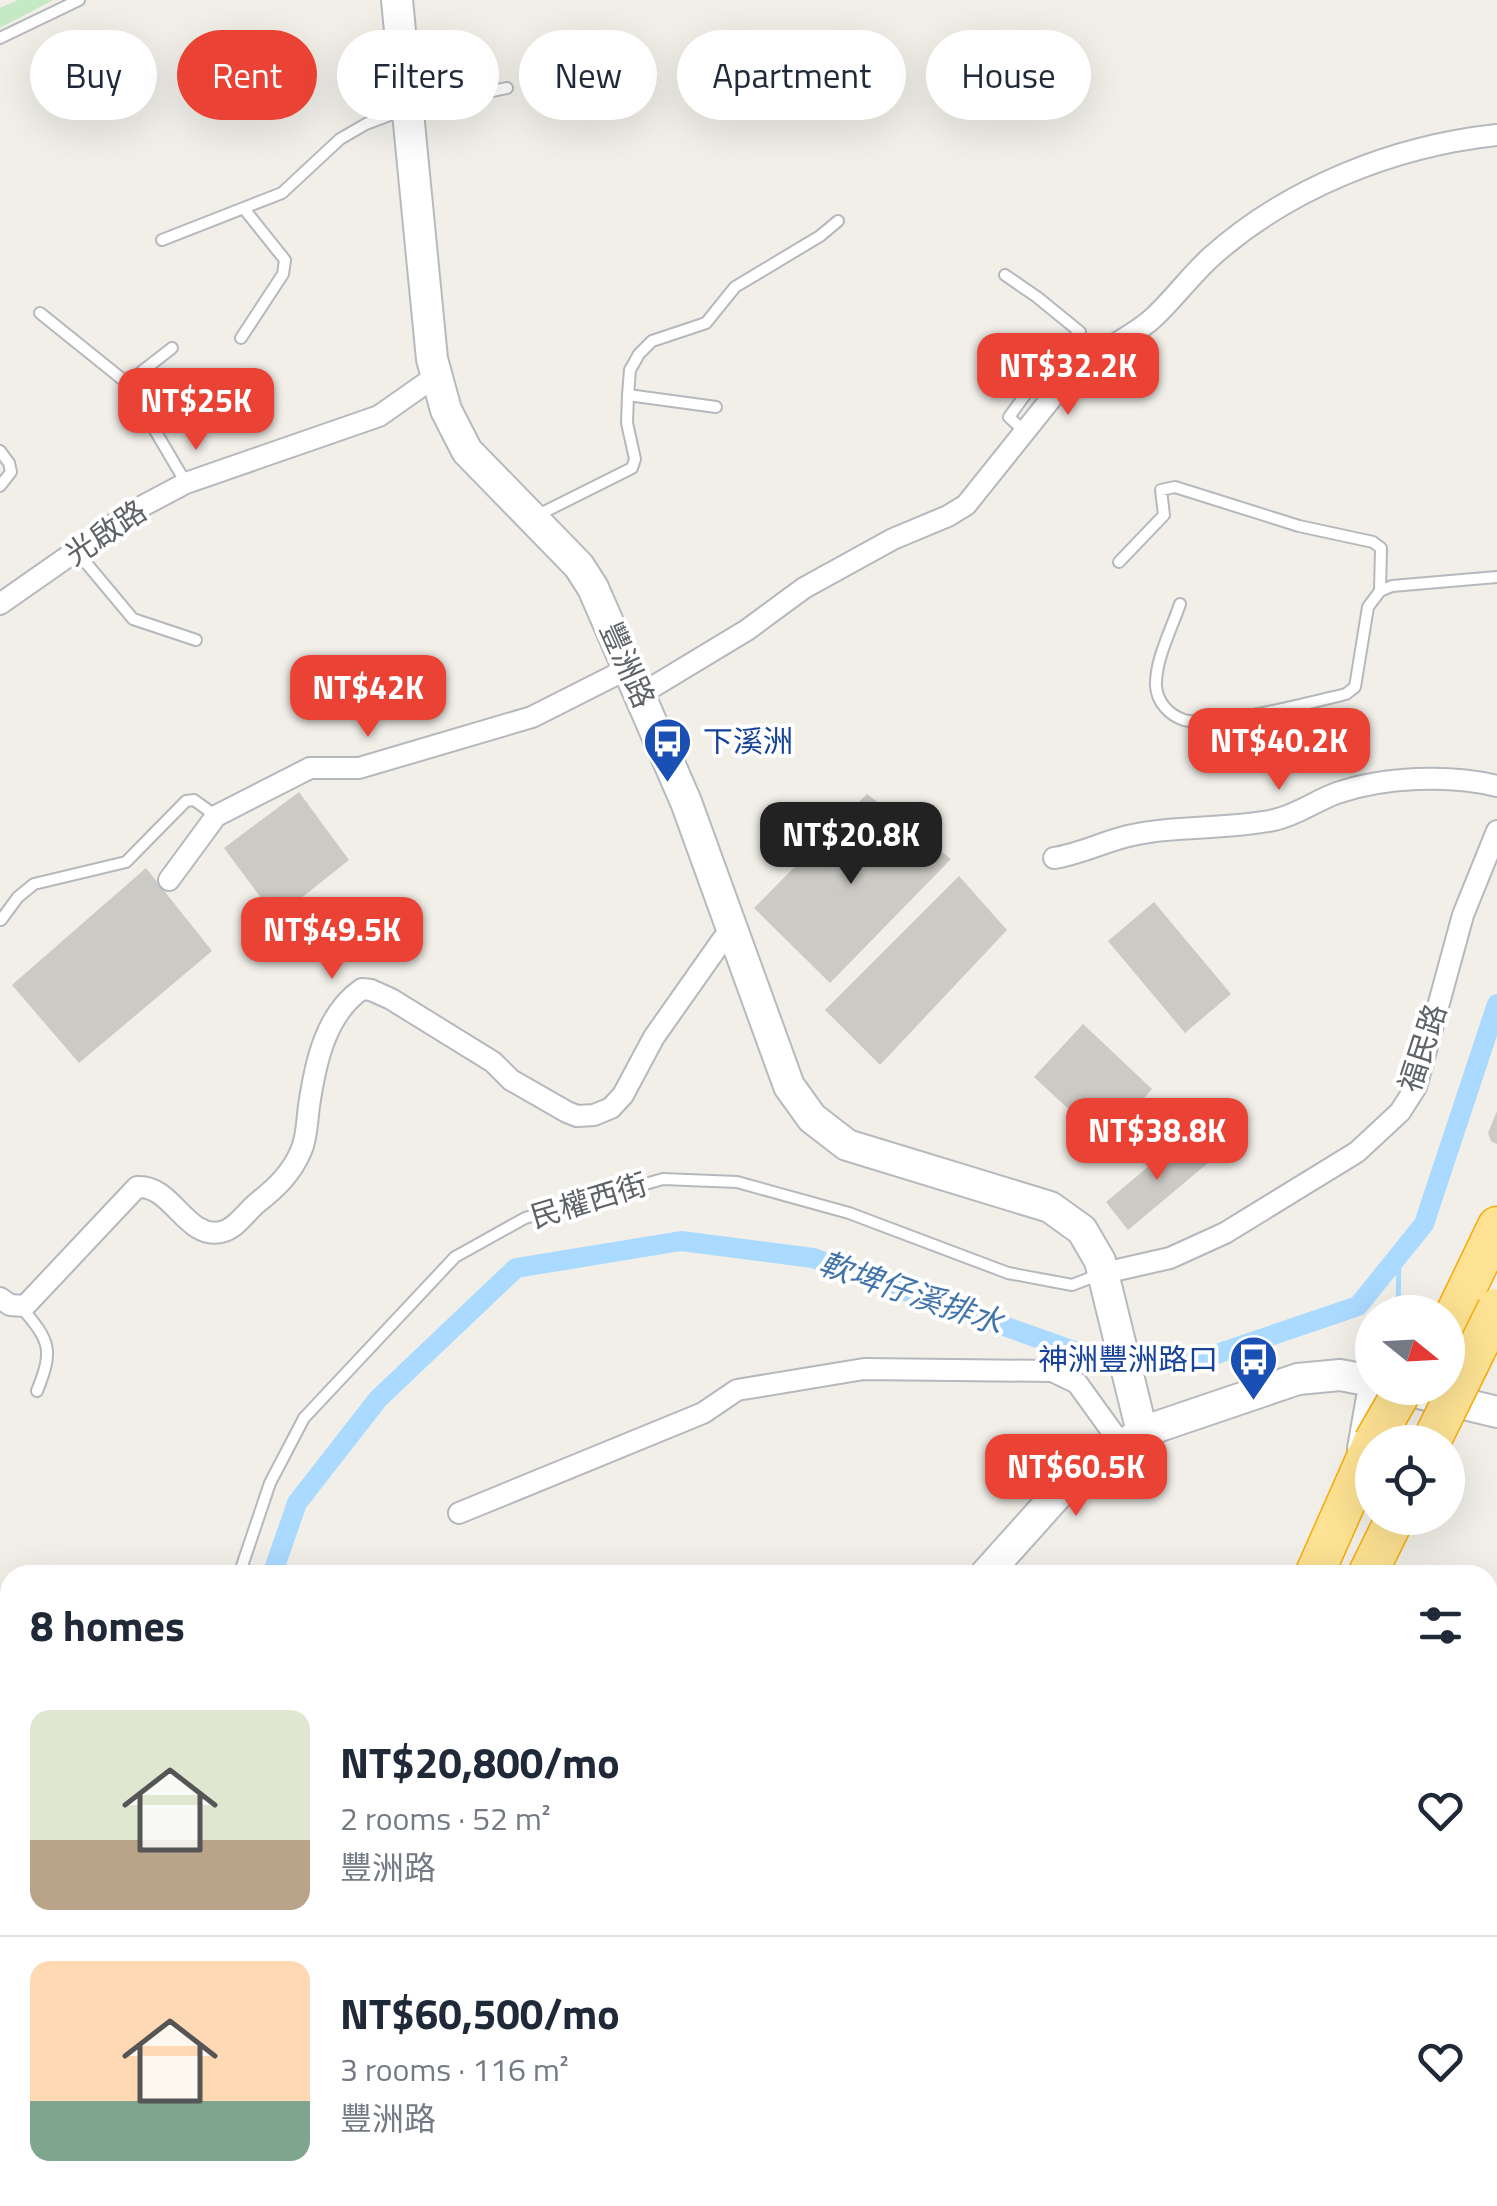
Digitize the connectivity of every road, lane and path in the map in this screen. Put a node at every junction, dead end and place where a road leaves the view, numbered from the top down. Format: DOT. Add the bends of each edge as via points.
graph roads {
  1 [pos="79,0"];
  2 [pos="398,0"];
  3 [pos="401,30"];
  4 [pos="0,38"];
  5 [pos="507,88"];
  6 [pos="499,90"];
  7 [pos="379,120"];
  8 [pos="409,120"];
  9 [pos="1497,136"];
  10 [pos="245,210"];
  11 [pos="838,222"];
  12 [pos="162,240"];
  13 [pos="1005,275"];
  14 [pos="40,313"];
  15 [pos="241,338"];
  16 [pos="172,348"];
  17 [pos="436,376"];
  18 [pos="126,383"];
  19 [pos="628,394"];
  20 [pos="716,407"];
  21 [pos="1025,433"];
  22 [pos="0,451"];
  23 [pos="186,483"];
  24 [pos="0,486"];
  25 [pos="533,518"];
  26 [pos="77,552"];
  27 [pos="1120,562"];
  28 [pos="1497,577"];
  29 [pos="1380,591"];
  30 [pos="0,604"];
  31 [pos="1180,604"];
  32 [pos="196,640"];
  33 [pos="635,681"];
  34 [pos="1497,786"];
  35 [pos="216,816"];
  36 [pos="1497,831"];
  37 [pos="1054,858"];
  38 [pos="169,880"];
  39 [pos="1,920"];
  40 [pos="733,936"];
  41 [pos="1497,1226"];
  42 [pos="1476,1264"];
  43 [pos="1105,1280"];
  44 [pos="1459,1295"];
  45 [pos="1462,1295"];
  46 [pos="0,1298"];
  47 [pos="20,1306"];
  48 [pos="1497,1308"];
  49 [pos="1497,1352"];
  50 [pos="1355,1378"];
  51 [pos="37,1391"];
  52 [pos="1465,1404"];
  53 [pos="1377,1405"];
  54 [pos="1497,1412"];
  55 [pos="1439,1425"];
  56 [pos="1464,1425"];
  57 [pos="1133,1428"];
  58 [pos="1355,1483"];
  59 [pos="459,1513"];
  60 [pos="1355,1535"];
  61 [pos="1386,1535"];
  62 [pos="1413,1535"];
  63 [pos="242,1565"];
  64 [pos="993,1565"];
  65 [pos="1310,1565"];
  66 [pos="1318,1565"];
  67 [pos="1342,1565"];
  68 [pos="1373,1565"];
  69 [pos="1400,1565"];
  1 -- 4 [label="lane"];
  2 -- 3 [label="street, 豐洲路"];
  5 -- 6 [label="lane"];
  7 -- 10 [label="lane" via="328,148 282,193"];
  8 -- 17 [label="street, 豐洲路"];
  9 -- 21 [label="street" via="1448,141 1346,174 1266,214 1210,258 1150,322 1086,360"];
  10 -- 12 [label="lane"];
  10 -- 15 [label="lane" via="285,260 283,274"];
  11 -- 19 [label="lane" via="735,286 706,323 652,341 630,370"];
  13 -- 21 [label="lane" via="1080,332 1009,417"];
  14 -- 18 [label="lane"];
  16 -- 18 [label="lane"];
  17 -- 23 [label="street, 光啟路" via="380,416"];
  17 -- 25 [label="street, 豐洲路" via="467,451"];
  18 -- 23 [label="lane"];
  19 -- 20 [label="lane"];
  19 -- 25 [label="lane" via="632,468"];
  21 -- 33 [label="street" via="958,511 804,588 746,630"];
  22 -- 24 [label="lane" via="11,472"];
  23 -- 26 [label="street, 光啟路"];
  25 -- 33 [label="street, 豐洲路" via="587,577"];
  26 -- 30 [label="street, 光啟路"];
  26 -- 32 [label="lane" via="133,619"];
  27 -- 29 [label="lane" via="1164,515 1161,490 1175,486 1374,542 1381,548"];
  28 -- 29 [label="lane"];
  29 -- 31 [label="lane" via="1368,607 1354,687 1346,694 1200,721 1170,712 1156,692"];
  33 -- 35 [label="street" via="360,768 310,768"];
  33 -- 40 [label="street, 豐洲路"];
  34 -- 37 [label="street" via="1437,778 1352,788 1296,814 1128,836"];
  35 -- 38 [label="street"];
  35 -- 39 [label="lane" via="186,801 126,862 34,884"];
  36 -- 43 [label="street, 福民路" via="1464,915 1416,1086 1400,1112 1356,1152 1225,1233"];
  40 -- 43 [label="street, 豐洲路" via="790,1086 823,1128 847,1146 1062,1213 1089,1240"];
  40 -- 47 [label="street" via="723,938 654,1037 623,1095 594,1115 567,1112 391,999 362,989 328,1034 313,1078 304,1146 280,1186 226,1231 213,1233 195,1226 154,1188 137,1187"];
  41 -- 42 [label="highway"];
  42 -- 44 [label="highway"];
  42 -- 45 [label="highway"];
  43 -- 57 [label="street, 豐洲路"];
  43 -- 63 [label="lane, 民權西街" via="1072,1284 1008,1273 850,1213 737,1182 663,1179 526,1218 454,1257 304,1418 270,1483"];
  46 -- 47 [label="street"];
  47 -- 51 [label="lane" via="46,1336 48,1362"];
  48 -- 55 [label="highway, bridge"];
  49 -- 56 [label="highway"];
  50 -- 57 [label="street" via="1298,1379"];
  52 -- 54 [label="street"];
  53 -- 65 [label="street"];
  57 -- 59 [label="street" via="1052,1371 864,1369 737,1390 703,1413"];
  57 -- 64 [label="street" via="1064,1488"];
  58 -- 66 [label="highway"];
  60 -- 67 [label="highway"];
  61 -- 68 [label="highway"];
  62 -- 69 [label="highway"];
}
